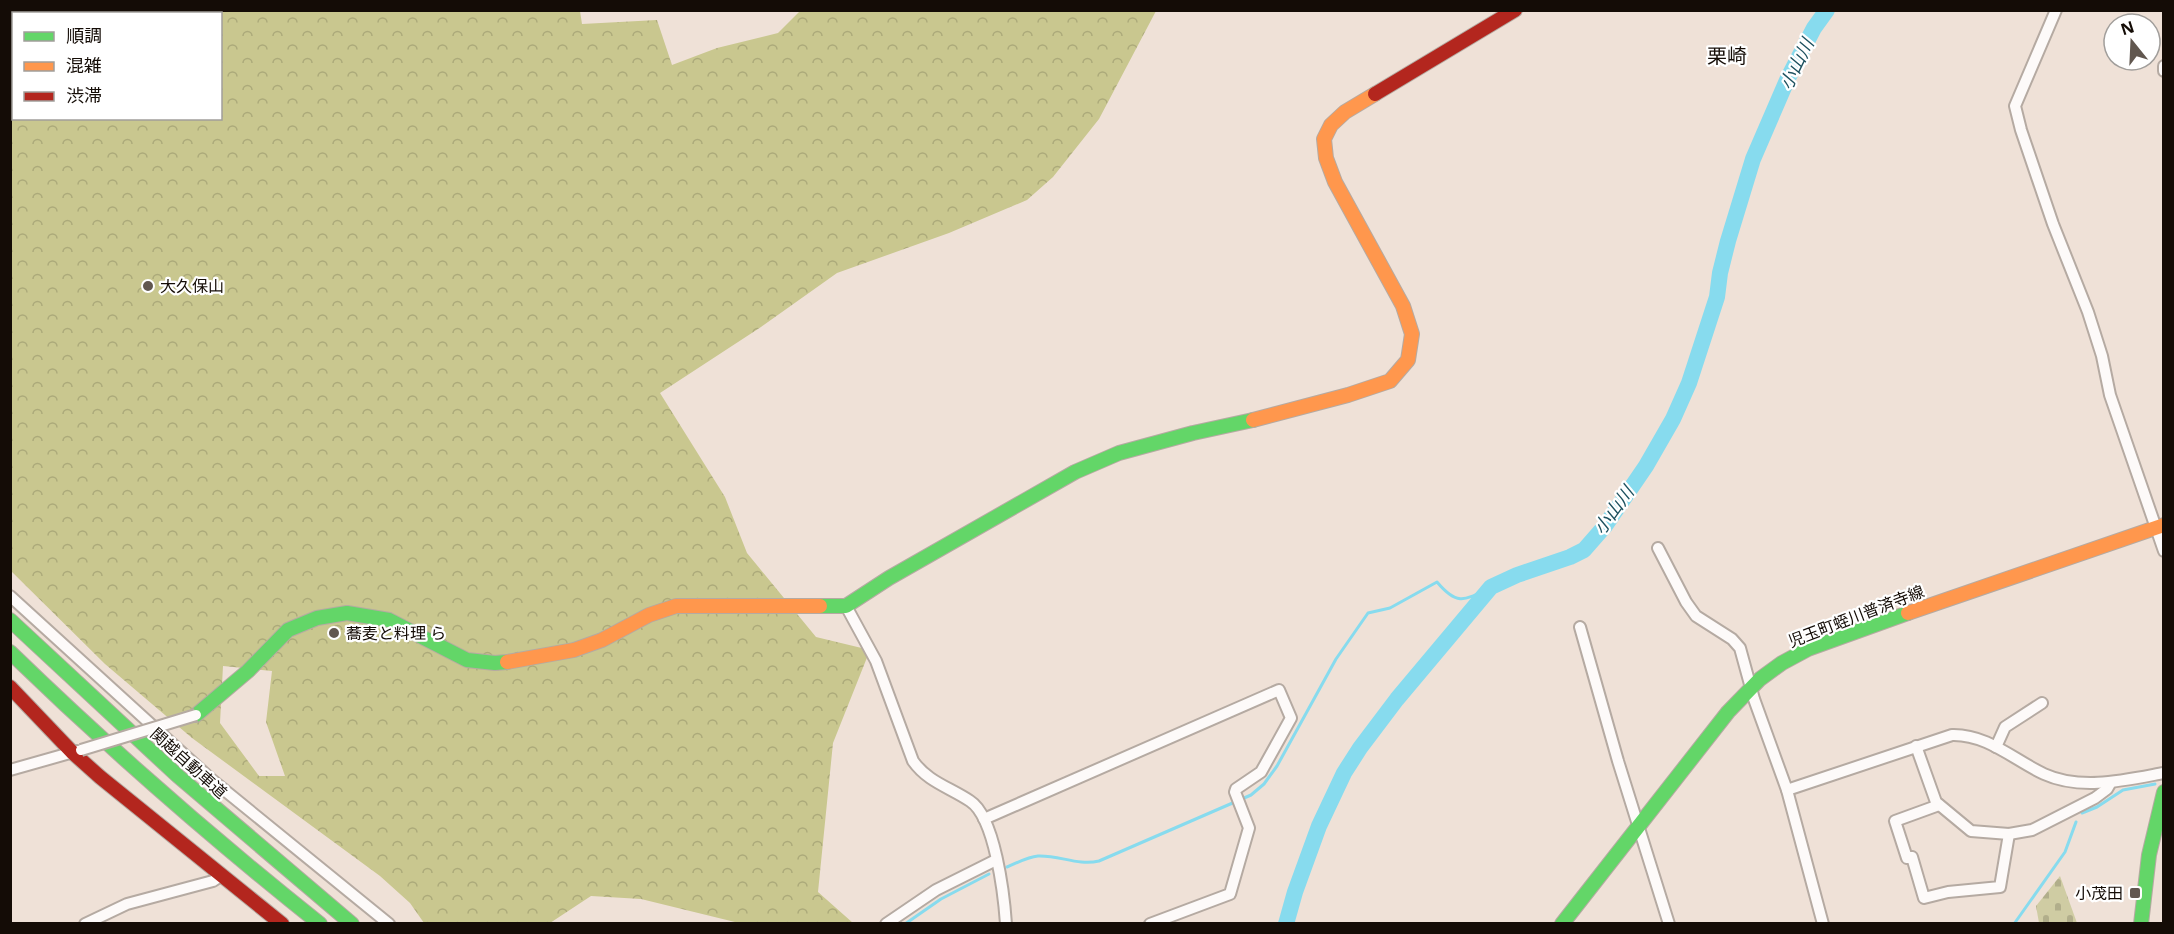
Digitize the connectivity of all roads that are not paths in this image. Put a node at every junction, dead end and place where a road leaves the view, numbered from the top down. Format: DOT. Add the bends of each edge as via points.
graph roads {
  1 [pos="1515,10"];
  2 [pos="2056,10"];
  3 [pos="2159,526"];
  4 [pos="1658,548"];
  5 [pos="2163,551"];
  6 [pos="10,596"];
  7 [pos="846,606"];
  8 [pos="10,620"];
  9 [pos="1580,627"];
  10 [pos="10,652"];
  11 [pos="10,687"];
  12 [pos="1750,687"];
  13 [pos="2042,704"];
  14 [pos="196,715"];
  15 [pos="1916,746"];
  16 [pos="1996,747"];
  17 [pos="76,751"];
  18 [pos="10,770"];
  19 [pos="2163,773"];
  20 [pos="2111,782"];
  21 [pos="1787,790"];
  22 [pos="2163,792"];
  23 [pos="1939,805"];
  24 [pos="984,819"];
  25 [pos="1639,826"];
  26 [pos="2009,834"];
  27 [pos="996,860"];
  28 [pos="222,875"];
  29 [pos="85,924"];
  30 [pos="282,924"];
  31 [pos="320,924"];
  32 [pos="352,924"];
  33 [pos="389,924"];
  34 [pos="886,924"];
  35 [pos="1006,924"];
  36 [pos="1150,924"];
  37 [pos="1562,924"];
  38 [pos="1669,924"];
  39 [pos="1823,924"];
  40 [pos="2141,924"];
  1 -- 7 [label="main road" via="1345,112 1331,125 1324,139 1335,182 1411,325 1411,350 1390,381 1281,414 1119,453 1075,472"];
  2 -- 3 [label="street" via="2015,106 2053,224 2088,312 2110,395"];
  3 -- 5 [label="street"];
  3 -- 12 [label="main road, 児玉町蛭川普済寺線" via="1823,642 1789,657"];
  4 -- 12 [label="street" via="1696,616 1740,648"];
  6 -- 33 [label="street" via="212,780"];
  7 -- 14 [label="main road" via="676,606 573,650 495,663 467,660 389,620 347,613 317,618 288,630"];
  7 -- 24 [label="street" via="876,661 913,761 921,773 972,802"];
  8 -- 32 [label="main road, 関越自動車道" via="187,785"];
  9 -- 25 [label="street"];
  10 -- 31 [label="main road" via="170,802"];
  11 -- 17 [label="main road"];
  12 -- 21 [label="street"];
  12 -- 25 [label="main road, 児玉町蛭川普済寺線"];
  13 -- 16 [label="street" via="2005,727"];
  14 -- 17 [label="street, bridge"];
  15 -- 16 [label="street" via="1965,734"];
  15 -- 21 [label="street"];
  15 -- 23 [label="street"];
  16 -- 20 [label="street" via="2062,781"];
  17 -- 18 [label="street"];
  17 -- 28 [label="main road"];
  19 -- 20 [label="street"];
  20 -- 26 [label="street" via="2095,798 2032,830"];
  21 -- 39 [label="street"];
  22 -- 40 [label="main road" via="2149,855"];
  23 -- 26 [label="street" via="1971,831"];
  23 -- 26 [label="street" via="1895,821 1907,858 1912,857 1924,898 2000,887"];
  24 -- 27 [label="street"];
  24 -- 36 [label="street" via="1279,690 1291,718 1261,772 1236,789 1249,828 1230,894"];
  25 -- 37 [label="main road, 児玉町蛭川普済寺線"];
  25 -- 38 [label="street"];
  27 -- 34 [label="street" via="936,890"];
  27 -- 35 [label="street" via="1004,888"];
  28 -- 29 [label="street" via="213,882 128,904"];
  28 -- 30 [label="main road"];
}
